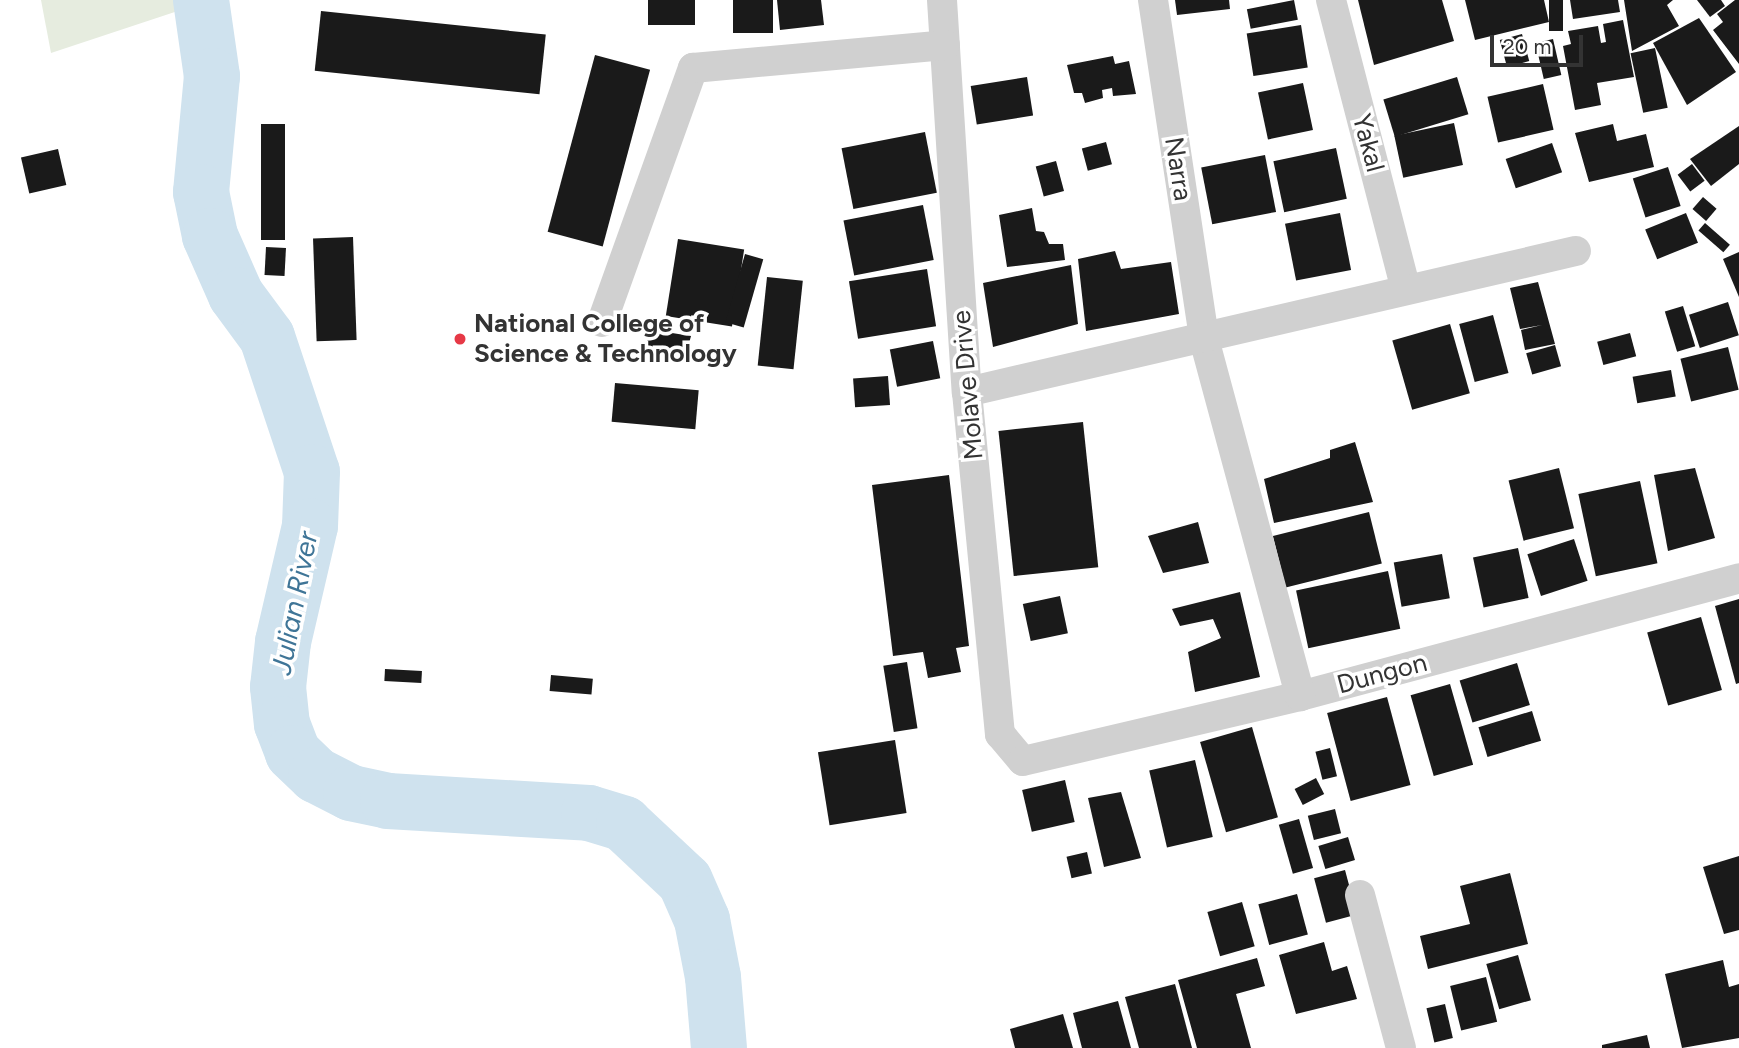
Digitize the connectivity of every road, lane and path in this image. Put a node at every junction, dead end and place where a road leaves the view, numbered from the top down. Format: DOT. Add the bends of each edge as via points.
graph roads {
  1 [pos="943,0"];
  2 [pos="1153,0"];
  3 [pos="1331,0"];
  4 [pos="944,45"];
  5 [pos="1576,251"];
  6 [pos="1405,287"];
  7 [pos="602,322"];
  8 [pos="1204,339"];
  9 [pos="967,392"];
  10 [pos="1739,578"];
  11 [pos="1300,696"];
  12 [pos="1023,761"];
  13 [pos="1360,895"];
  14 [pos="1401,1048"];
  1 -- 4 [label="street, Molave Drive"];
  2 -- 8 [label="street, Narra"];
  3 -- 6 [label="street, Yakal"];
  4 -- 7 [label="street" via="693,68"];
  4 -- 9 [label="street, Molave Drive"];
  5 -- 6 [label="street"];
  6 -- 8 [label="street"];
  8 -- 9 [label="street"];
  8 -- 11 [label="street, Narra"];
  9 -- 12 [label="street, Molave Drive" via="1000,734"];
  10 -- 11 [label="street, Dungon"];
  11 -- 12 [label="street, Dungon"];
  13 -- 14 [label="street"];
}
